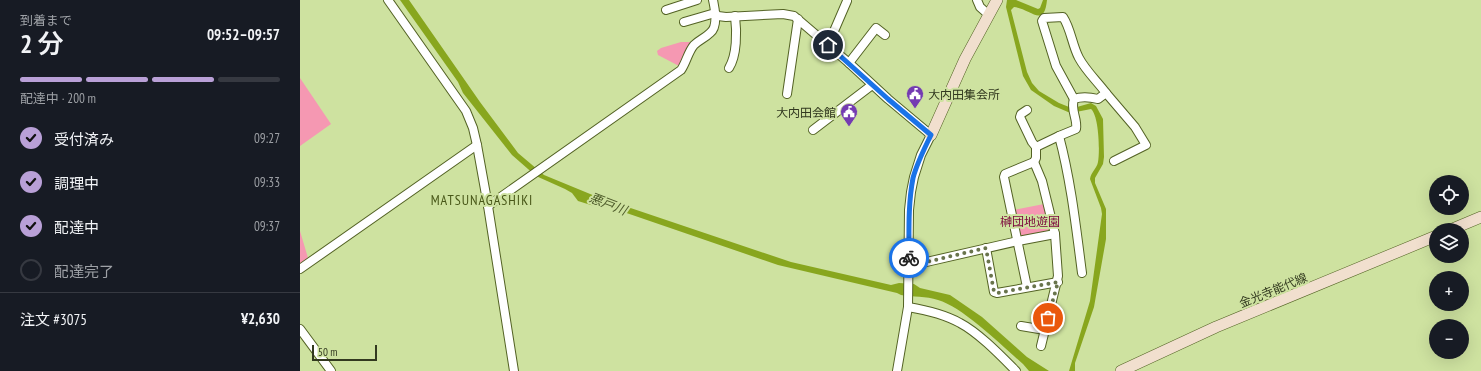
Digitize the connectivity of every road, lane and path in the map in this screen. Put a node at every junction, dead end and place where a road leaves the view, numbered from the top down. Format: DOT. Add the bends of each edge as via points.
graph roads {
  1 [pos="388,0"];
  2 [pos="697,0"];
  3 [pos="713,0"];
  4 [pos="977,0"];
  5 [pos="997,0"];
  6 [pos="847,1"];
  7 [pos="666,10"];
  8 [pos="715,13"];
  9 [pos="989,15"];
  10 [pos="735,16"];
  11 [pos="798,20"];
  12 [pos="684,22"];
  13 [pos="885,35"];
  14 [pos="828,45"];
  15 [pos="849,63"];
  16 [pos="729,68"];
  17 [pos="872,85"];
  18 [pos="1106,92"];
  19 [pos="787,94"];
  20 [pos="1074,102"];
  21 [pos="1027,110"];
  22 [pos="813,130"];
  23 [pos="931,135"];
  24 [pos="1059,136"];
  25 [pos="477,145"];
  26 [pos="1036,147"];
  27 [pos="1114,161"];
  28 [pos="1034,162"];
  29 [pos="488,206"];
  30 [pos="1481,217"];
  31 [pos="1467,223"];
  32 [pos="1055,234"];
  33 [pos="1429,239"];
  34 [pos="1018,241"];
  35 [pos="986,248"];
  36 [pos="909,266"];
  37 [pos="300,270"];
  38 [pos="1082,273"];
  39 [pos="1058,282"];
  40 [pos="1027,287"];
  41 [pos="908,307"];
  42 [pos="1021,326"];
  43 [pos="300,329"];
  44 [pos="1045,330"];
  45 [pos="1041,346"];
  46 [pos="331,371"];
  47 [pos="514,371"];
  48 [pos="897,371"];
  49 [pos="1016,371"];
  50 [pos="1121,371"];
  1 -- 25 [label="street" via="466,111 474,128"];
  2 -- 7 [label="street"];
  3 -- 8 [label="street"];
  4 -- 9 [label="street" via="980,7"];
  5 -- 9 [label="main road"];
  6 -- 14 [label="street"];
  8 -- 10 [label="street" via="718,16"];
  8 -- 12 [label="street"];
  8 -- 29 [label="street" via="714,28 693,46 681,70"];
  9 -- 23 [label="main road" via="965,59"];
  10 -- 11 [label="street" via="783,14 794,16"];
  10 -- 16 [label="street" via="737,32"];
  11 -- 14 [label="street"];
  11 -- 19 [label="street"];
  13 -- 15 [label="street" via="876,28"];
  14 -- 15 [label="street"];
  15 -- 17 [label="street"];
  17 -- 22 [label="street"];
  17 -- 23 [label="street"];
  18 -- 20 [label="street" via="1098,99 1078,97"];
  18 -- 20 [label="street" via="1078,57 1063,17 1044,18 1042,21 1056,66"];
  18 -- 27 [label="street" via="1135,127 1146,145"];
  20 -- 24 [label="street" via="1076,129"];
  21 -- 26 [label="street" via="1020,117"];
  23 -- 36 [label="street" via="921,155 911,192"];
  24 -- 26 [label="street"];
  24 -- 38 [label="street" via="1075,214"];
  25 -- 29 [label="street"];
  25 -- 37 [label="street"];
  26 -- 28 [label="street"];
  28 -- 32 [label="street" via="1042,181"];
  28 -- 34 [label="street" via="1005,174 1004,177"];
  29 -- 47 [label="street"];
  30 -- 31 [label="main road"];
  32 -- 34 [label="street"];
  32 -- 39 [label="street"];
  33 -- 50 [label="main road, 金光寺能代線" via="1216,327"];
  34 -- 35 [label="street"];
  34 -- 40 [label="street"];
  35 -- 36 [label="street"];
  35 -- 40 [label="street" via="994,292"];
  36 -- 41 [label="street"];
  39 -- 40 [label="street"];
  39 -- 44 [label="street"];
  41 -- 48 [label="street"];
  41 -- 49 [label="street" via="932,312 962,324 1002,356"];
  42 -- 44 [label="street"];
  43 -- 46 [label="street"];
  44 -- 45 [label="street"];
}
